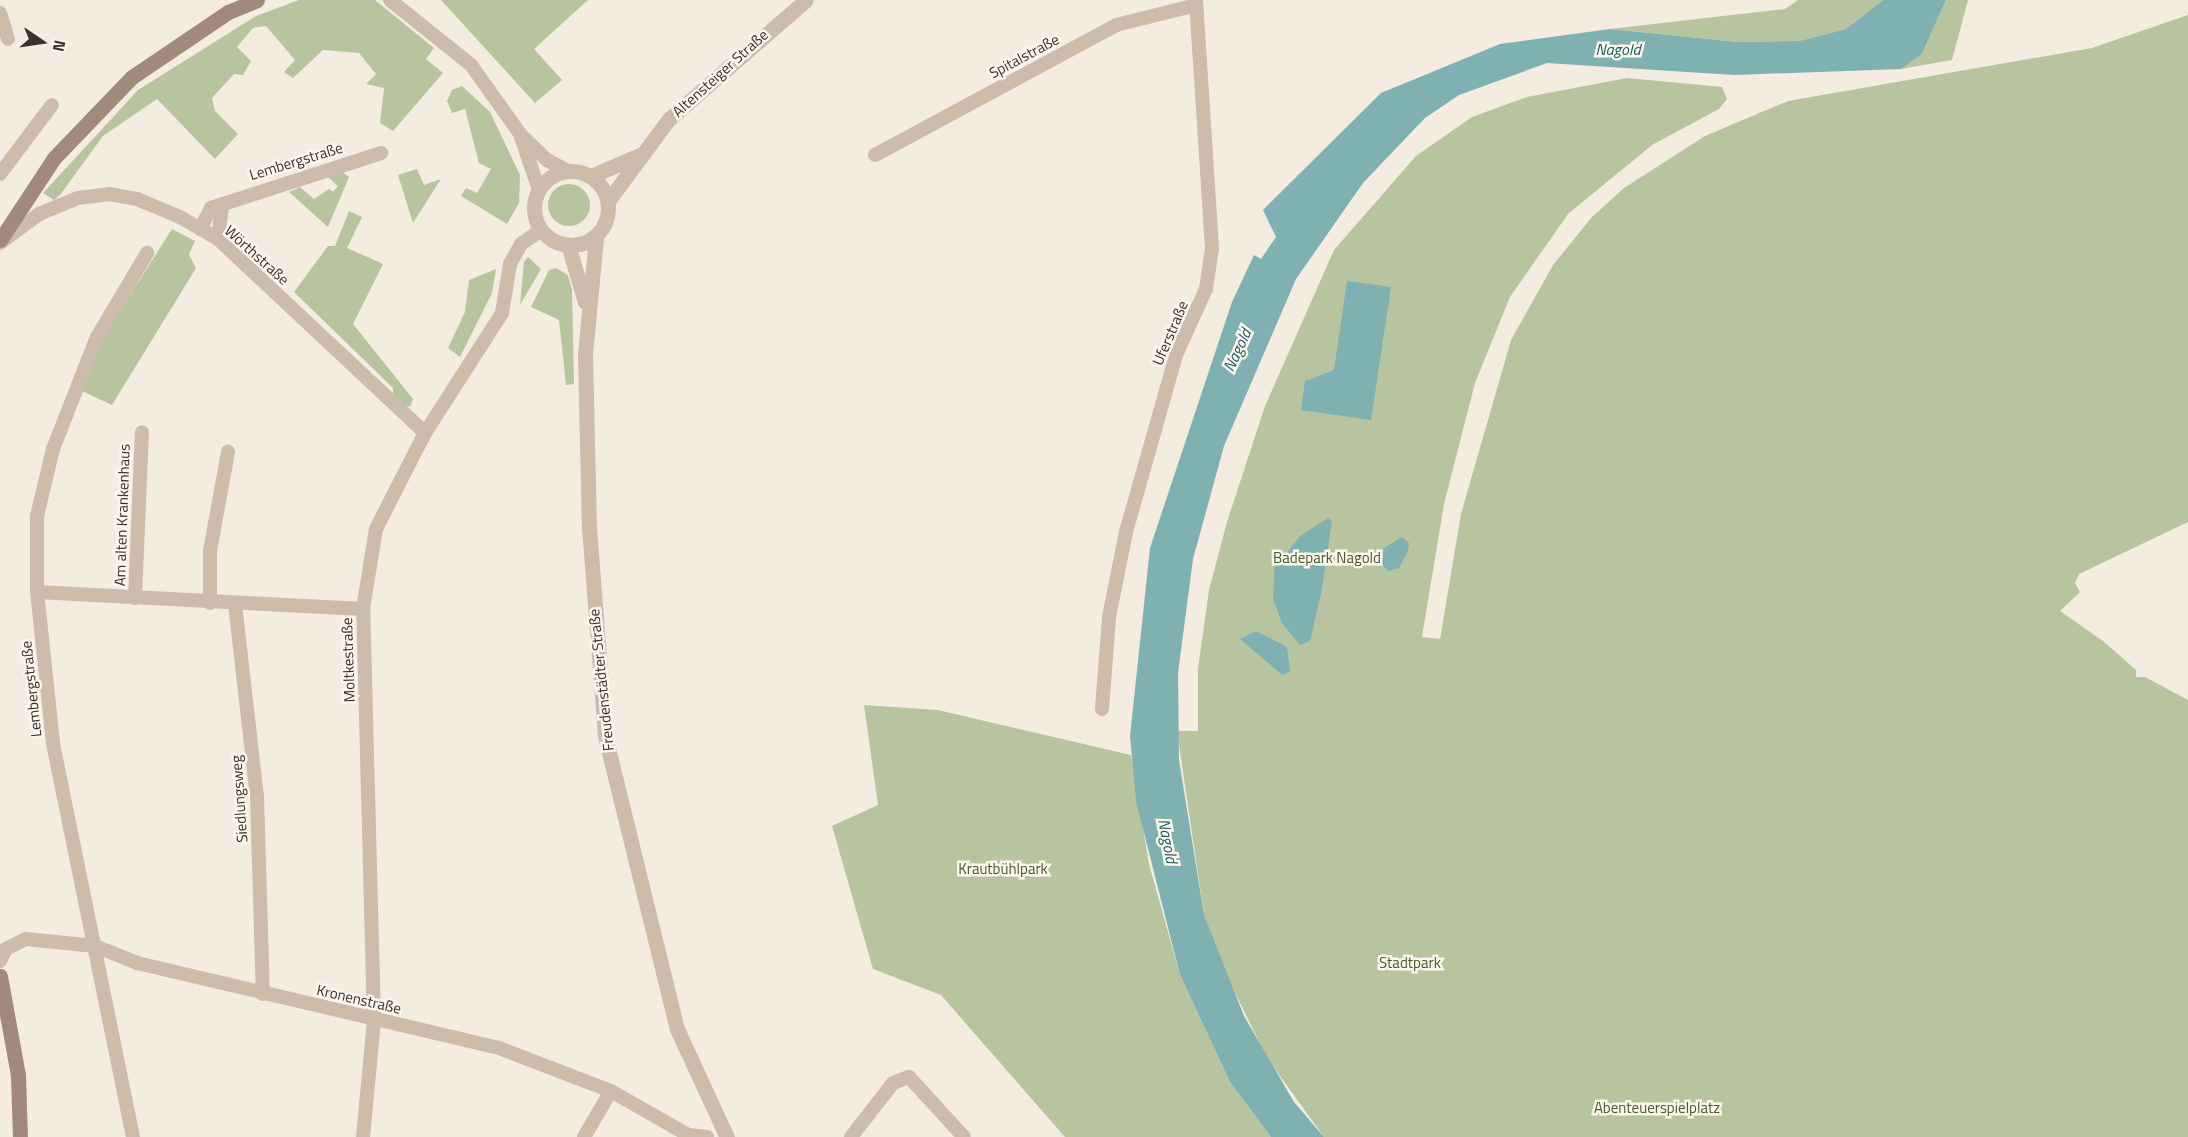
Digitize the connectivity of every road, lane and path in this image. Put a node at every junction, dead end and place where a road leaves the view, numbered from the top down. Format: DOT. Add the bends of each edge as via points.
graph roads {
  1 [pos="257,0"];
  2 [pos="390,0"];
  3 [pos="806,0"];
  4 [pos="1196,2"];
  5 [pos="0,13"];
  6 [pos="8,39"];
  7 [pos="52,105"];
  8 [pos="521,135"];
  9 [pos="381,153"];
  10 [pos="642,154"];
  11 [pos="874,155"];
  12 [pos="568,171"];
  13 [pos="0,174"];
  14 [pos="591,176"];
  15 [pos="539,190"];
  16 [pos="608,201"];
  17 [pos="222,204"];
  18 [pos="200,229"];
  19 [pos="541,230"];
  20 [pos="596,238"];
  21 [pos="218,239"];
  22 [pos="0,242"];
  23 [pos="568,245"];
  24 [pos="147,253"];
  25 [pos="587,311"];
  26 [pos="142,432"];
  27 [pos="425,433"];
  28 [pos="228,452"];
  29 [pos="37,592"];
  30 [pos="135,598"];
  31 [pos="210,603"];
  32 [pos="235,603"];
  33 [pos="363,609"];
  34 [pos="1102,709"];
  35 [pos="95,946"];
  36 [pos="0,961"];
  37 [pos="0,976"];
  38 [pos="263,994"];
  39 [pos="374,1021"];
  40 [pos="611,1091"];
  41 [pos="717,1136"];
  42 [pos="20,1137"];
  43 [pos="133,1137"];
  44 [pos="363,1137"];
  45 [pos="584,1137"];
  46 [pos="851,1137"];
  47 [pos="964,1137"];
  1 -- 22 [label="main road" via="228,12 132,77 54,158"];
  2 -- 8 [label="street" via="471,65"];
  3 -- 10 [label="street, Altensteiger Straße" via="669,119"];
  4 -- 11 [label="street, Spitalstraße" via="1116,25"];
  4 -- 34 [label="street, Uferstraße" via="1212,248 1206,289 1176,355 1134,498 1109,617"];
  5 -- 6 [label="street"];
  7 -- 13 [label="street"];
  8 -- 12 [label="street" via="547,160"];
  8 -- 15 [label="street"];
  9 -- 17 [label="street, Lembergstraße"];
  10 -- 14 [label="street, Altensteiger Straße"];
  10 -- 16 [label="street, Altensteiger Straße"];
  12 -- 14 [label="street"];
  12 -- 15 [label="street"];
  14 -- 16 [label="street"];
  15 -- 19 [label="street" via="534,210"];
  16 -- 20 [label="street" via="606,221"];
  17 -- 18 [label="street, Lembergstraße" via="205,214"];
  17 -- 21 [label="street"];
  18 -- 21 [label="street, Wörthstraße"];
  18 -- 22 [label="street, Wörthstraße" via="137,199 110,194 78,198 39,214"];
  19 -- 23 [label="street"];
  19 -- 27 [label="street, Moltkestraße" via="521,244 510,264 501,313"];
  20 -- 23 [label="street"];
  20 -- 25 [label="street, Freudenstädter Straße"];
  21 -- 27 [label="street, Wörthstraße"];
  23 -- 25 [label="street, Freudenstädter Straße"];
  24 -- 29 [label="street, Lembergstraße" via="97,337 53,448 38,516"];
  25 -- 41 [label="street, Freudenstädter Straße" via="589,527 605,736 677,1029"];
  26 -- 30 [label="street, Am alten Krankenhaus"];
  27 -- 33 [label="street, Moltkestraße" via="376,529"];
  28 -- 31 [label="street" via="210,551"];
  29 -- 30 [label="street, Am alten Krankenhaus"];
  29 -- 35 [label="street, Lembergstraße" via="53,742"];
  30 -- 31 [label="street, Am alten Krankenhaus"];
  31 -- 32 [label="street, Am alten Krankenhaus"];
  32 -- 33 [label="street, Am alten Krankenhaus"];
  32 -- 38 [label="street, Siedlungsweg" via="257,796"];
  33 -- 39 [label="street, Moltkestraße"];
  35 -- 36 [label="street, Kronenstraße" via="26,939 6,949"];
  35 -- 38 [label="street, Kronenstraße" via="137,963"];
  35 -- 43 [label="street, Lembergstraße"];
  37 -- 42 [label="main road" via="18,1075"];
  38 -- 39 [label="street, Kronenstraße"];
  39 -- 40 [label="street, Kronenstraße" via="499,1048"];
  39 -- 44 [label="street, Moltkestraße"];
  40 -- 41 [label="street, Kronenstraße" via="688,1134"];
  40 -- 45 [label="street"];
  46 -- 47 [label="street" via="893,1083 909,1077"];
}
